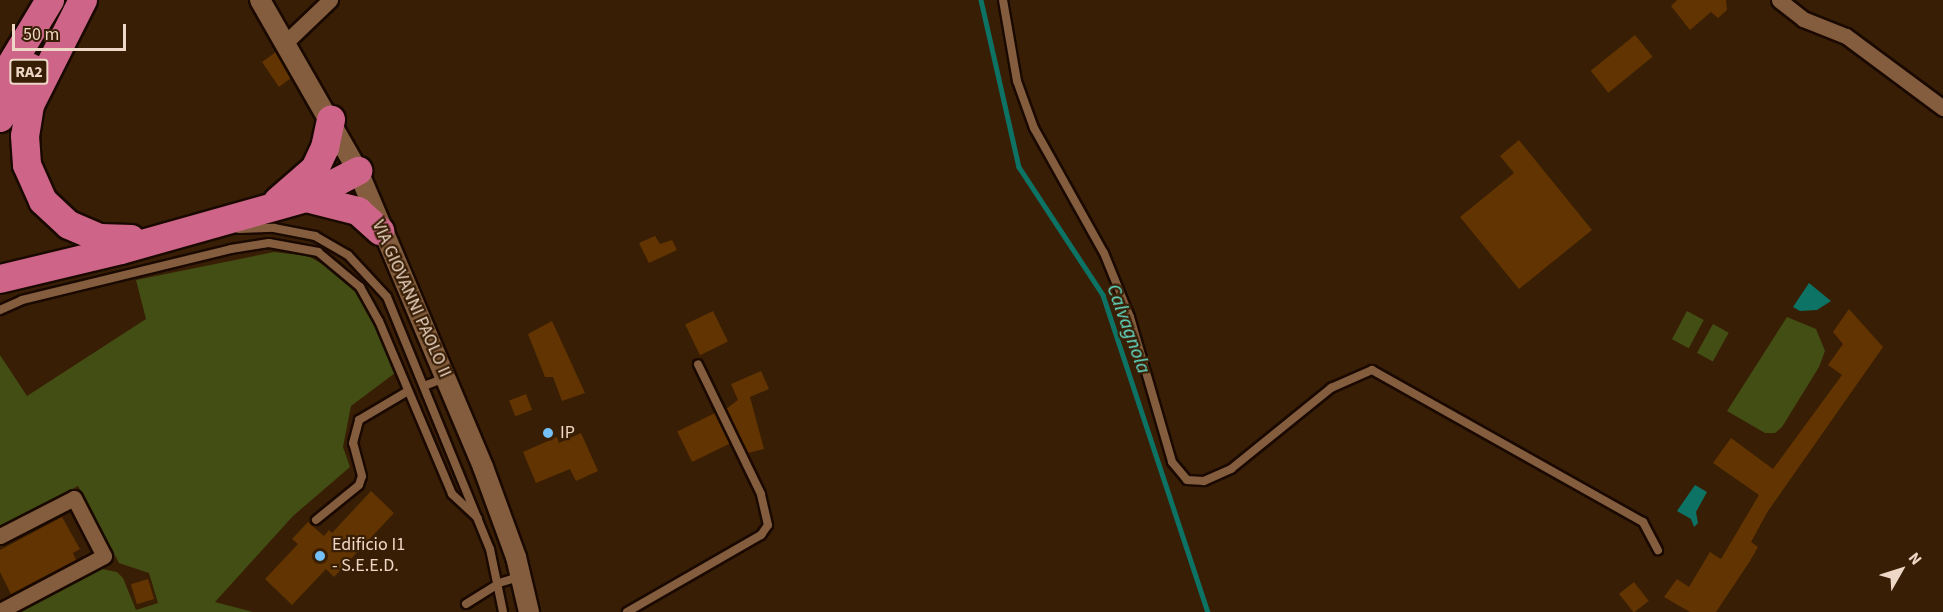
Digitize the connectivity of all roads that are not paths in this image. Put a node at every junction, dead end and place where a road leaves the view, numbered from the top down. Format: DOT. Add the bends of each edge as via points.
graph roads {
  1 [pos="42,0"];
  2 [pos="50,0"];
  3 [pos="72,0"];
  4 [pos="83,0"];
  5 [pos="260,0"];
  6 [pos="330,0"];
  7 [pos="1004,0"];
  8 [pos="1779,0"];
  9 [pos="286,42"];
  10 [pos="0,60"];
  11 [pos="0,83"];
  12 [pos="1943,108"];
  13 [pos="0,118"];
  14 [pos="331,120"];
  15 [pos="358,171"];
  16 [pos="303,190"];
  17 [pos="208,224"];
  18 [pos="380,231"];
  19 [pos="154,238"];
  20 [pos="0,279"];
  21 [pos="0,310"];
  22 [pos="698,364"];
  23 [pos="446,377"];
  24 [pos="424,387"];
  25 [pos="408,391"];
  26 [pos="478,518"];
  27 [pos="316,520"];
  28 [pos="0,536"];
  29 [pos="1658,550"];
  30 [pos="520,576"];
  31 [pos="499,583"];
  32 [pos="466,604"];
  33 [pos="0,612"];
  34 [pos="503,612"];
  35 [pos="529,612"];
  36 [pos="627,612"];
  1 -- 10 [label="highway"];
  2 -- 11 [label="highway, RA2"];
  3 -- 13 [label="highway, RA2"];
  4 -- 19 [label="highway" via="30,105 25,136 27,165 43,201 69,225 100,238"];
  5 -- 9 [label="street, VIA GIOVANNI PAOLO II"];
  6 -- 9 [label="street"];
  7 -- 29 [label="lane" via="1017,81 1034,128 1104,253 1130,316 1172,462 1187,480 1204,481 1232,469 1331,388 1372,370 1643,522"];
  8 -- 12 [label="street" via="1803,20 1846,36"];
  9 -- 14 [label="street, VIA GIOVANNI PAOLO II"];
  14 -- 15 [label="street, VIA GIOVANNI PAOLO II"];
  14 -- 16 [label="highway" via="325,148"];
  15 -- 16 [label="highway"];
  15 -- 18 [label="street, VIA GIOVANNI PAOLO II"];
  16 -- 17 [label="highway" via="275,204"];
  16 -- 18 [label="highway" via="358,211"];
  17 -- 19 [label="highway"];
  17 -- 24 [label="lane" via="243,230 274,228 315,236 348,255 387,297"];
  18 -- 23 [label="street, VIA GIOVANNI PAOLO II"];
  19 -- 20 [label="highway" via="121,250"];
  21 -- 25 [label="lane" via="22,300 231,249 269,243 296,246 318,252 360,286"];
  22 -- 36 [label="lane" via="761,494 768,525 761,535"];
  23 -- 24 [label="lane"];
  23 -- 30 [label="street, VIA GIOVANNI PAOLO II" via="483,466"];
  24 -- 26 [label="lane"];
  25 -- 26 [label="lane" via="452,494"];
  25 -- 27 [label="lane" via="359,420 353,443 362,476 359,485"];
  26 -- 31 [label="lane"];
  28 -- 33 [label="street" via="74,498 104,556"];
  30 -- 31 [label="lane"];
  30 -- 35 [label="street, VIA GIOVANNI PAOLO II"];
  31 -- 32 [label="lane"];
  31 -- 34 [label="lane"];
}
